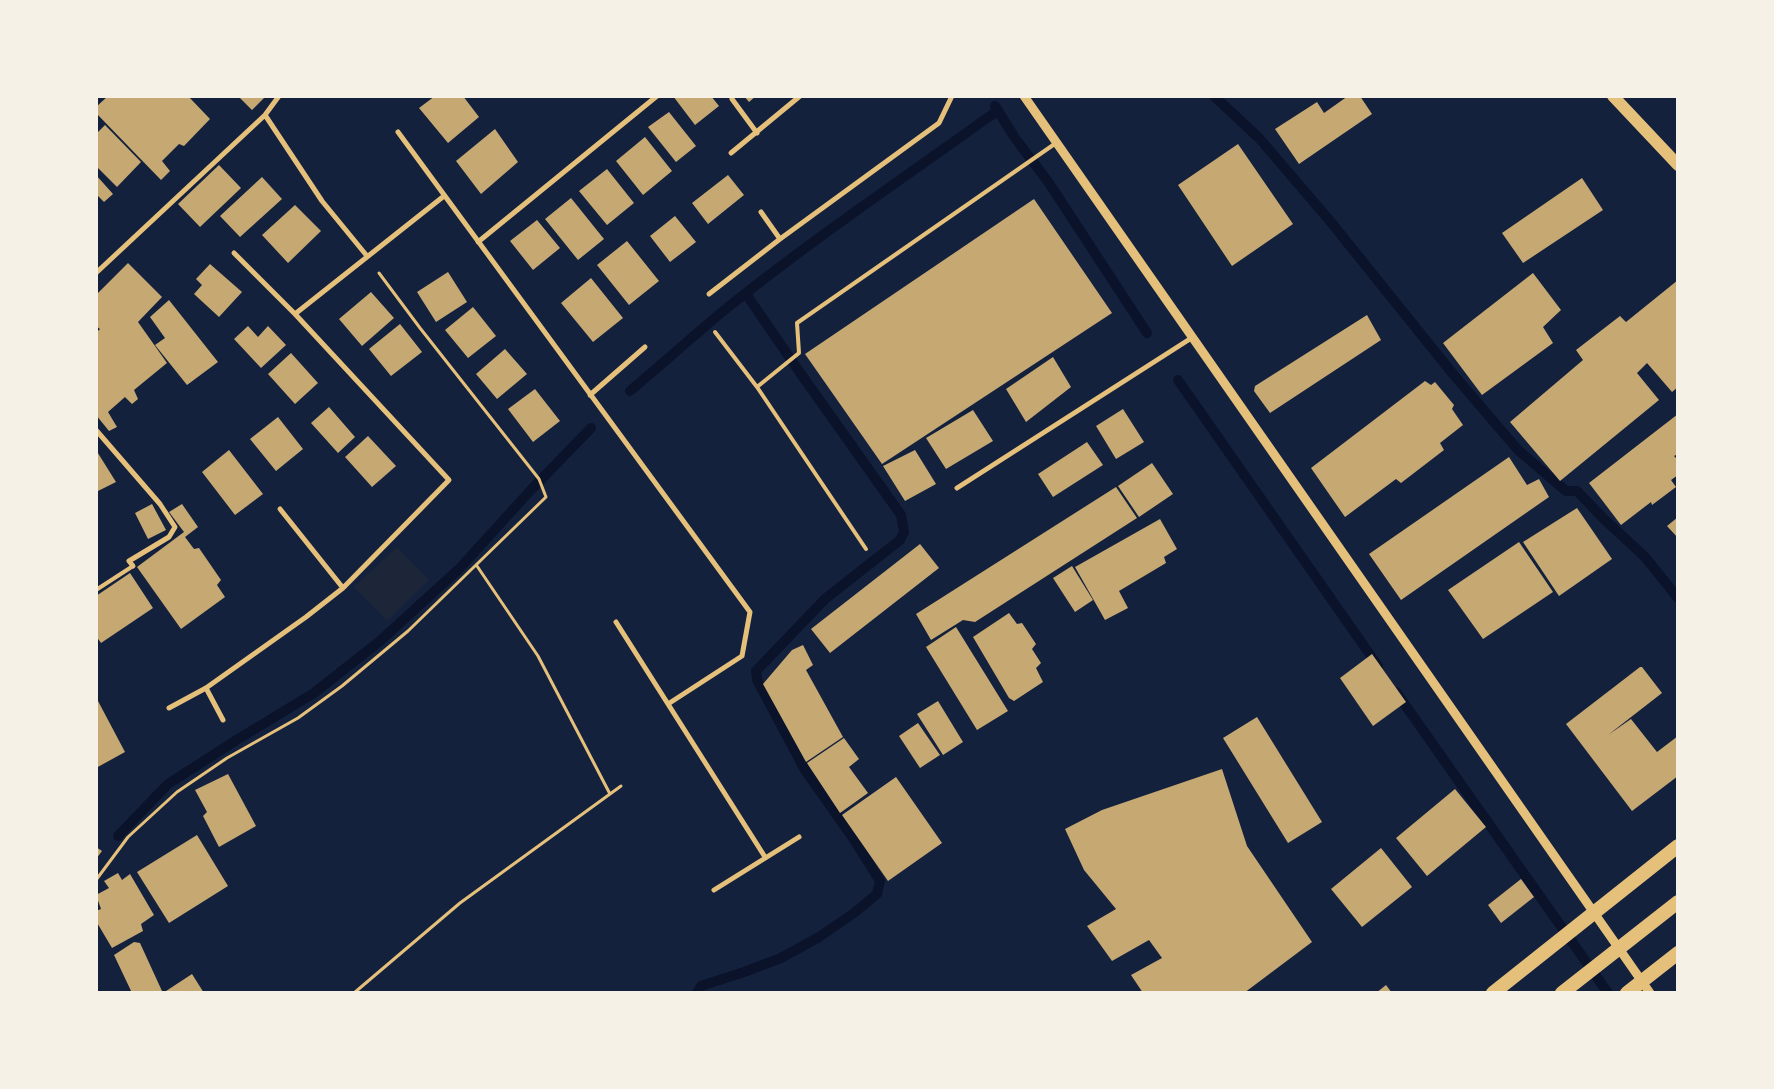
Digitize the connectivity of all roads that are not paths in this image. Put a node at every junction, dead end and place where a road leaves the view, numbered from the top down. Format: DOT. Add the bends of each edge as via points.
graph roads {
  1 [pos="279,96"];
  2 [pos="657,96"];
  3 [pos="800,96"];
  4 [pos="952,96"];
  5 [pos="1024,96"];
  6 [pos="1613,96"];
  7 [pos="732,99"];
  8 [pos="265,115"];
  9 [pos="398,132"];
  10 [pos="758,133"];
  11 [pos="1056,142"];
  12 [pos="731,154"];
  13 [pos="1678,165"];
  14 [pos="444,196"];
  15 [pos="761,212"];
  16 [pos="780,239"];
  17 [pos="478,242"];
  18 [pos="234,253"];
  19 [pos="367,256"];
  20 [pos="96,273"];
  21 [pos="709,294"];
  22 [pos="295,314"];
  23 [pos="715,332"];
  24 [pos="1193,337"];
  25 [pos="645,347"];
  26 [pos="757,388"];
  27 [pos="590,395"];
  28 [pos="96,430"];
  29 [pos="957,488"];
  30 [pos="280,509"];
  31 [pos="866,550"];
  32 [pos="133,566"];
  33 [pos="344,588"];
  34 [pos="96,590"];
  35 [pos="616,622"];
  36 [pos="206,688"];
  37 [pos="668,704"];
  38 [pos="169,708"];
  39 [pos="223,720"];
  40 [pos="799,837"];
  41 [pos="1678,846"];
  42 [pos="765,857"];
  43 [pos="714,890"];
  44 [pos="1678,902"];
  45 [pos="1594,912"];
  46 [pos="1678,953"];
  47 [pos="1493,993"];
  48 [pos="1562,993"];
  49 [pos="1627,993"];
  50 [pos="1650,993"];
  1 -- 8 [label="street"];
  2 -- 17 [label="street"];
  3 -- 10 [label="street"];
  4 -- 16 [label="street" via="939,122"];
  5 -- 11 [label="street"];
  6 -- 13 [label="main road"];
  7 -- 10 [label="street"];
  8 -- 19 [label="street" via="322,201"];
  8 -- 20 [label="street"];
  9 -- 14 [label="street"];
  10 -- 12 [label="street"];
  11 -- 24 [label="street"];
  11 -- 26 [label="lane" via="797,323 800,353"];
  14 -- 17 [label="street"];
  14 -- 19 [label="street"];
  15 -- 16 [label="street"];
  16 -- 21 [label="street"];
  17 -- 27 [label="street"];
  18 -- 22 [label="street"];
  19 -- 22 [label="street"];
  22 -- 33 [label="street" via="449,480"];
  23 -- 26 [label="lane"];
  24 -- 29 [label="street"];
  24 -- 45 [label="street"];
  25 -- 27 [label="street"];
  26 -- 31 [label="lane"];
  27 -- 37 [label="street" via="750,612 742,656"];
  28 -- 32 [label="street" via="160,504 175,527 170,537 129,561"];
  30 -- 33 [label="street"];
  32 -- 34 [label="lane"];
  33 -- 36 [label="street"];
  35 -- 37 [label="street"];
  36 -- 38 [label="street"];
  36 -- 39 [label="street"];
  37 -- 42 [label="street"];
  40 -- 42 [label="street"];
  41 -- 45 [label="highway"];
  42 -- 43 [label="street"];
  44 -- 48 [label="highway"];
  45 -- 47 [label="highway"];
  45 -- 50 [label="street"];
  46 -- 49 [label="highway"];
}
